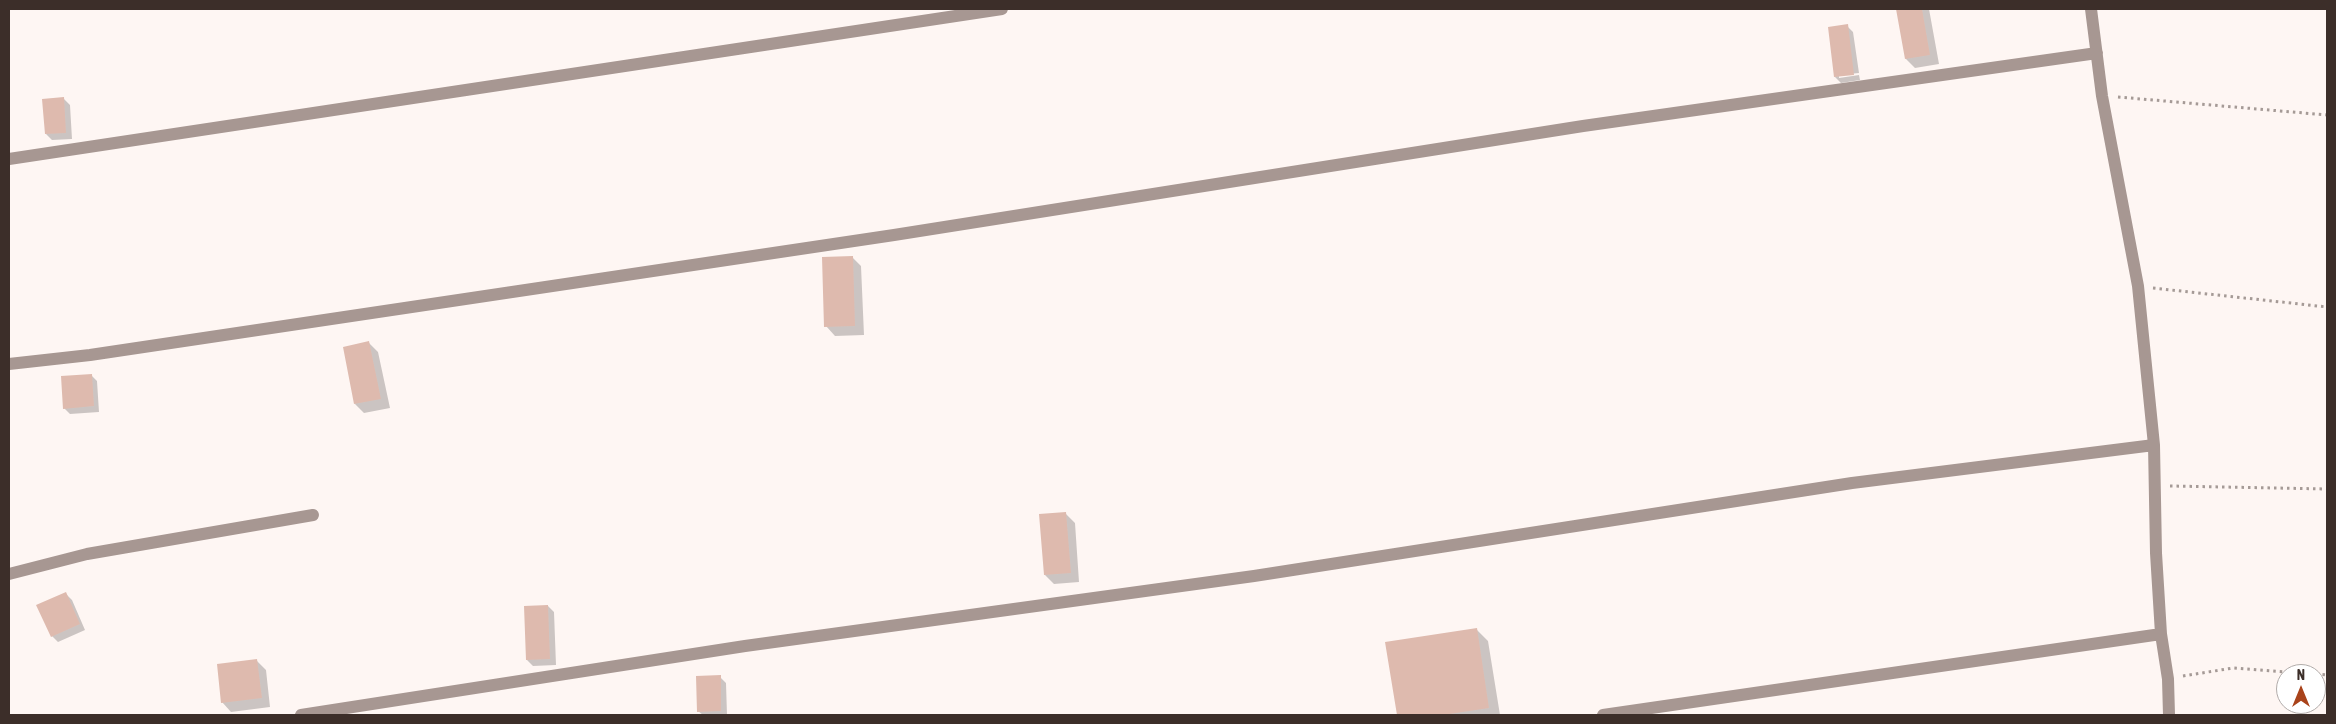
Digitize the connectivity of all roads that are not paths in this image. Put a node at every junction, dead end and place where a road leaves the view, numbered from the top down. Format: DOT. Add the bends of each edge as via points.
graph roads {
  1 [pos="1002,9"];
  2 [pos="2090,9"];
  3 [pos="2096,53"];
  4 [pos="9,159"];
  5 [pos="9,364"];
  6 [pos="2154,445"];
  7 [pos="312,515"];
  8 [pos="9,574"];
  9 [pos="2160,634"];
  10 [pos="301,715"];
  11 [pos="1602,715"];
  12 [pos="2169,715"];
  1 -- 4 [label="street"];
  2 -- 3 [label="street"];
  3 -- 5 [label="street" via="1583,126 875,238 90,355"];
  3 -- 6 [label="street" via="2138,286"];
  6 -- 9 [label="street"];
  6 -- 10 [label="street" via="1852,483 1254,576 745,646"];
  7 -- 8 [label="street" via="87,554"];
  9 -- 11 [label="street"];
  9 -- 12 [label="street" via="2168,679"];
}
